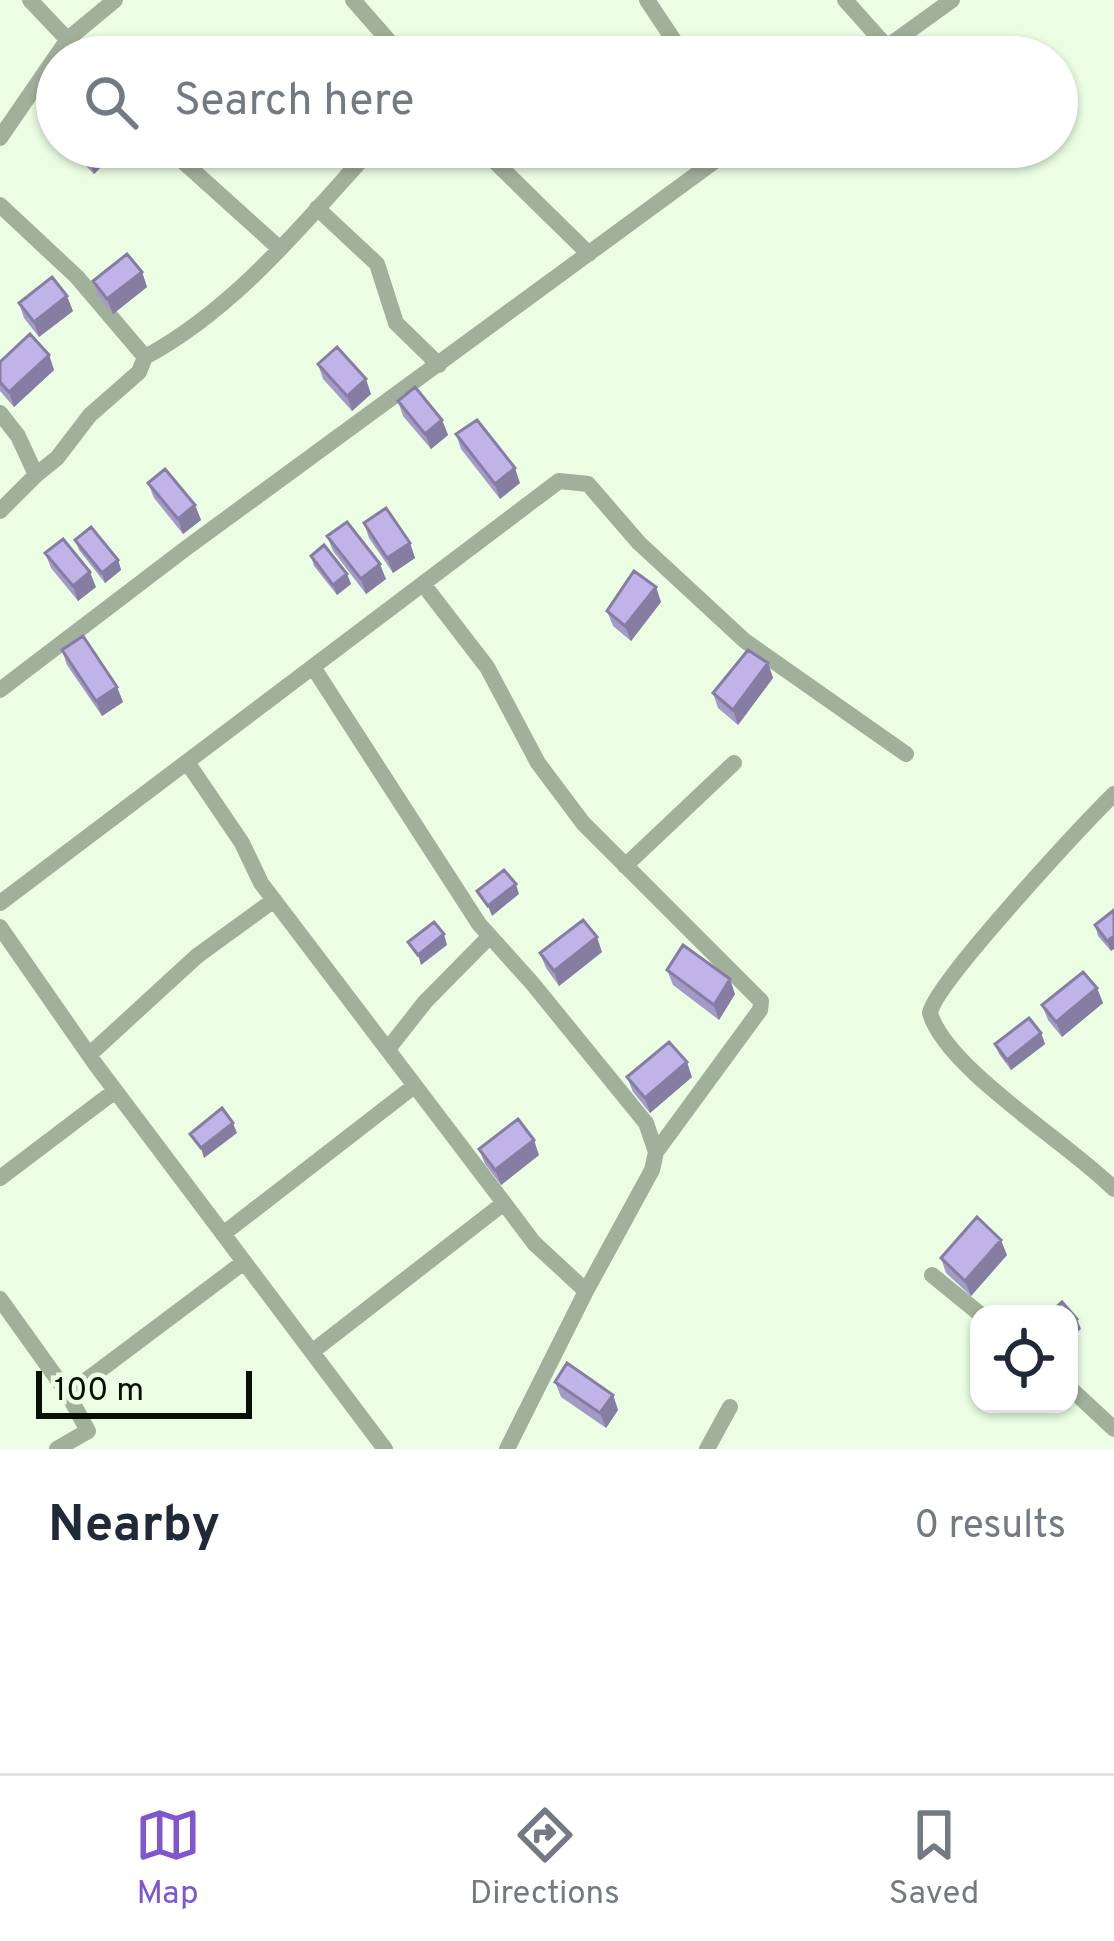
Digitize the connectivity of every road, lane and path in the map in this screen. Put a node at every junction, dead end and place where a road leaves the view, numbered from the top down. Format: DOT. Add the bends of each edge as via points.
graph roads {
  1 [pos="30,0"];
  2 [pos="115,0"];
  3 [pos="353,0"];
  4 [pos="647,0"];
  5 [pos="845,0"];
  6 [pos="952,0"];
  7 [pos="65,36"];
  8 [pos="72,36"];
  9 [pos="385,36"];
  10 [pos="671,36"];
  11 [pos="869,36"];
  12 [pos="902,36"];
  13 [pos="36,86"];
  14 [pos="0,138"];
  15 [pos="190,168"];
  16 [pos="353,168"];
  17 [pos="501,168"];
  18 [pos="706,168"];
  19 [pos="0,205"];
  20 [pos="316,208"];
  21 [pos="279,248"];
  22 [pos="589,254"];
  23 [pos="145,357"];
  24 [pos="439,365"];
  25 [pos="0,413"];
  26 [pos="36,475"];
  27 [pos="0,511"];
  28 [pos="423,584"];
  29 [pos="313,667"];
  30 [pos="0,691"];
  31 [pos="906,754"];
  32 [pos="187,762"];
  33 [pos="734,764"];
  34 [pos="1114,794"];
  35 [pos="625,866"];
  36 [pos="274,900"];
  37 [pos="0,903"];
  38 [pos="0,927"];
  39 [pos="490,937"];
  40 [pos="388,1049"];
  41 [pos="88,1055"];
  42 [pos="413,1087"];
  43 [pos="115,1090"];
  44 [pos="656,1152"];
  45 [pos="0,1178"];
  46 [pos="1114,1189"];
  47 [pos="504,1203"];
  48 [pos="223,1234"];
  49 [pos="244,1262"];
  50 [pos="932,1274"];
  51 [pos="586,1291"];
  52 [pos="0,1299"];
  53 [pos="970,1306"];
  54 [pos="313,1351"];
  55 [pos="68,1394"];
  56 [pos="1078,1396"];
  57 [pos="730,1407"];
  58 [pos="1114,1429"];
  59 [pos="88,1431"];
  60 [pos="57,1449"];
  61 [pos="101,1449"];
  62 [pos="385,1449"];
  63 [pos="507,1449"];
  64 [pos="707,1449"];
  1 -- 7 [label="street"];
  2 -- 8 [label="street"];
  3 -- 9 [label="street"];
  4 -- 10 [label="street"];
  5 -- 11 [label="street"];
  6 -- 12 [label="street"];
  13 -- 14 [label="street"];
  15 -- 21 [label="street"];
  16 -- 20 [label="street"];
  17 -- 22 [label="street"];
  18 -- 22 [label="street"];
  19 -- 23 [label="street"];
  20 -- 21 [label="street"];
  20 -- 24 [label="street" via="376,264 396,323"];
  21 -- 23 [label="street" via="188,334"];
  22 -- 24 [label="street"];
  23 -- 26 [label="street"];
  24 -- 30 [label="street"];
  25 -- 26 [label="street"];
  26 -- 27 [label="street"];
  28 -- 29 [label="street"];
  28 -- 31 [label="street" via="559,481 588,484 745,641"];
  28 -- 35 [label="street" via="487,667 538,763"];
  29 -- 32 [label="street"];
  29 -- 39 [label="street"];
  32 -- 36 [label="street"];
  32 -- 37 [label="street"];
  33 -- 35 [label="street"];
  34 -- 46 [label="street" via="934,998 931,1013 947,1043"];
  35 -- 44 [label="street" via="761,1000"];
  36 -- 40 [label="street"];
  36 -- 41 [label="street"];
  38 -- 41 [label="street"];
  39 -- 40 [label="street"];
  39 -- 44 [label="street" via="646,1123"];
  40 -- 42 [label="street"];
  41 -- 43 [label="street"];
  42 -- 47 [label="street"];
  42 -- 48 [label="street"];
  43 -- 45 [label="street"];
  43 -- 48 [label="street"];
  44 -- 51 [label="street"];
  47 -- 51 [label="street"];
  47 -- 54 [label="street"];
  48 -- 49 [label="street"];
  49 -- 54 [label="street"];
  49 -- 55 [label="street"];
  50 -- 53 [label="street"];
  51 -- 63 [label="street"];
  52 -- 55 [label="street"];
  54 -- 62 [label="street"];
  55 -- 59 [label="street"];
  56 -- 58 [label="street"];
  57 -- 64 [label="street"];
  59 -- 60 [label="street"];
  59 -- 61 [label="street"];
}
